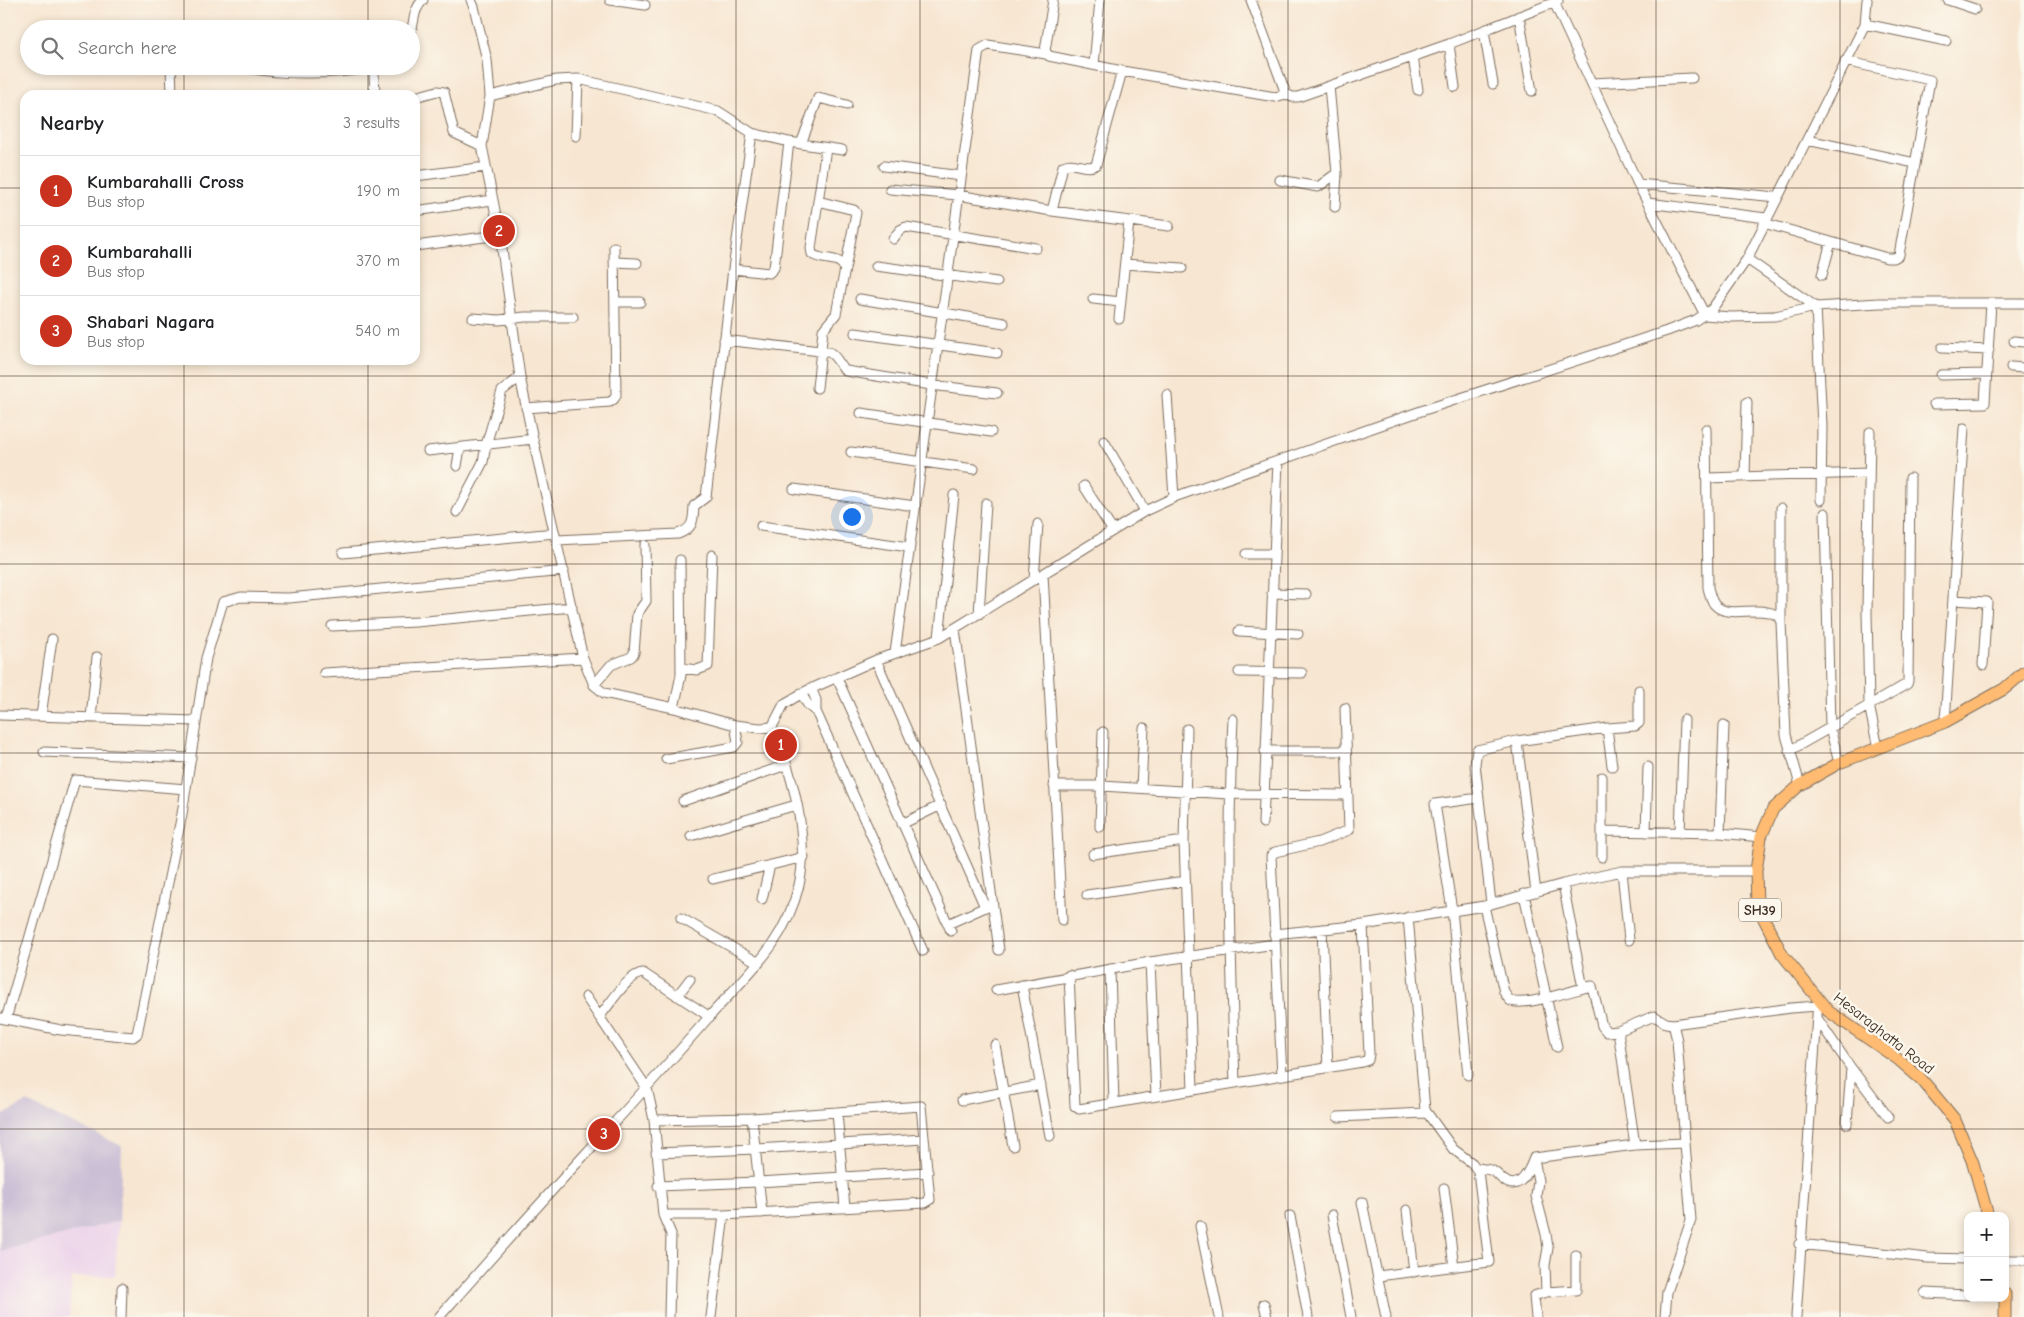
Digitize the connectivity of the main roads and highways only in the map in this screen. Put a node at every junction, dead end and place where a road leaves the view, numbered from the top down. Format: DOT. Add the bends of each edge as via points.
graph roads {
  1 [pos="2024,672"];
  2 [pos="1987,1212"];
  3 [pos="2005,1302"];
  4 [pos="2005,1317"];
  1 -- 2 [label="main road, Hesaraghatta Road / SH39" via="2004,689 1946,722 1839,763 1800,785 1774,809 1761,837 1756,870 1757,905 1782,954 1818,1002 1899,1060 1938,1098 1964,1137"];
  3 -- 4 [label="main road"];
}
